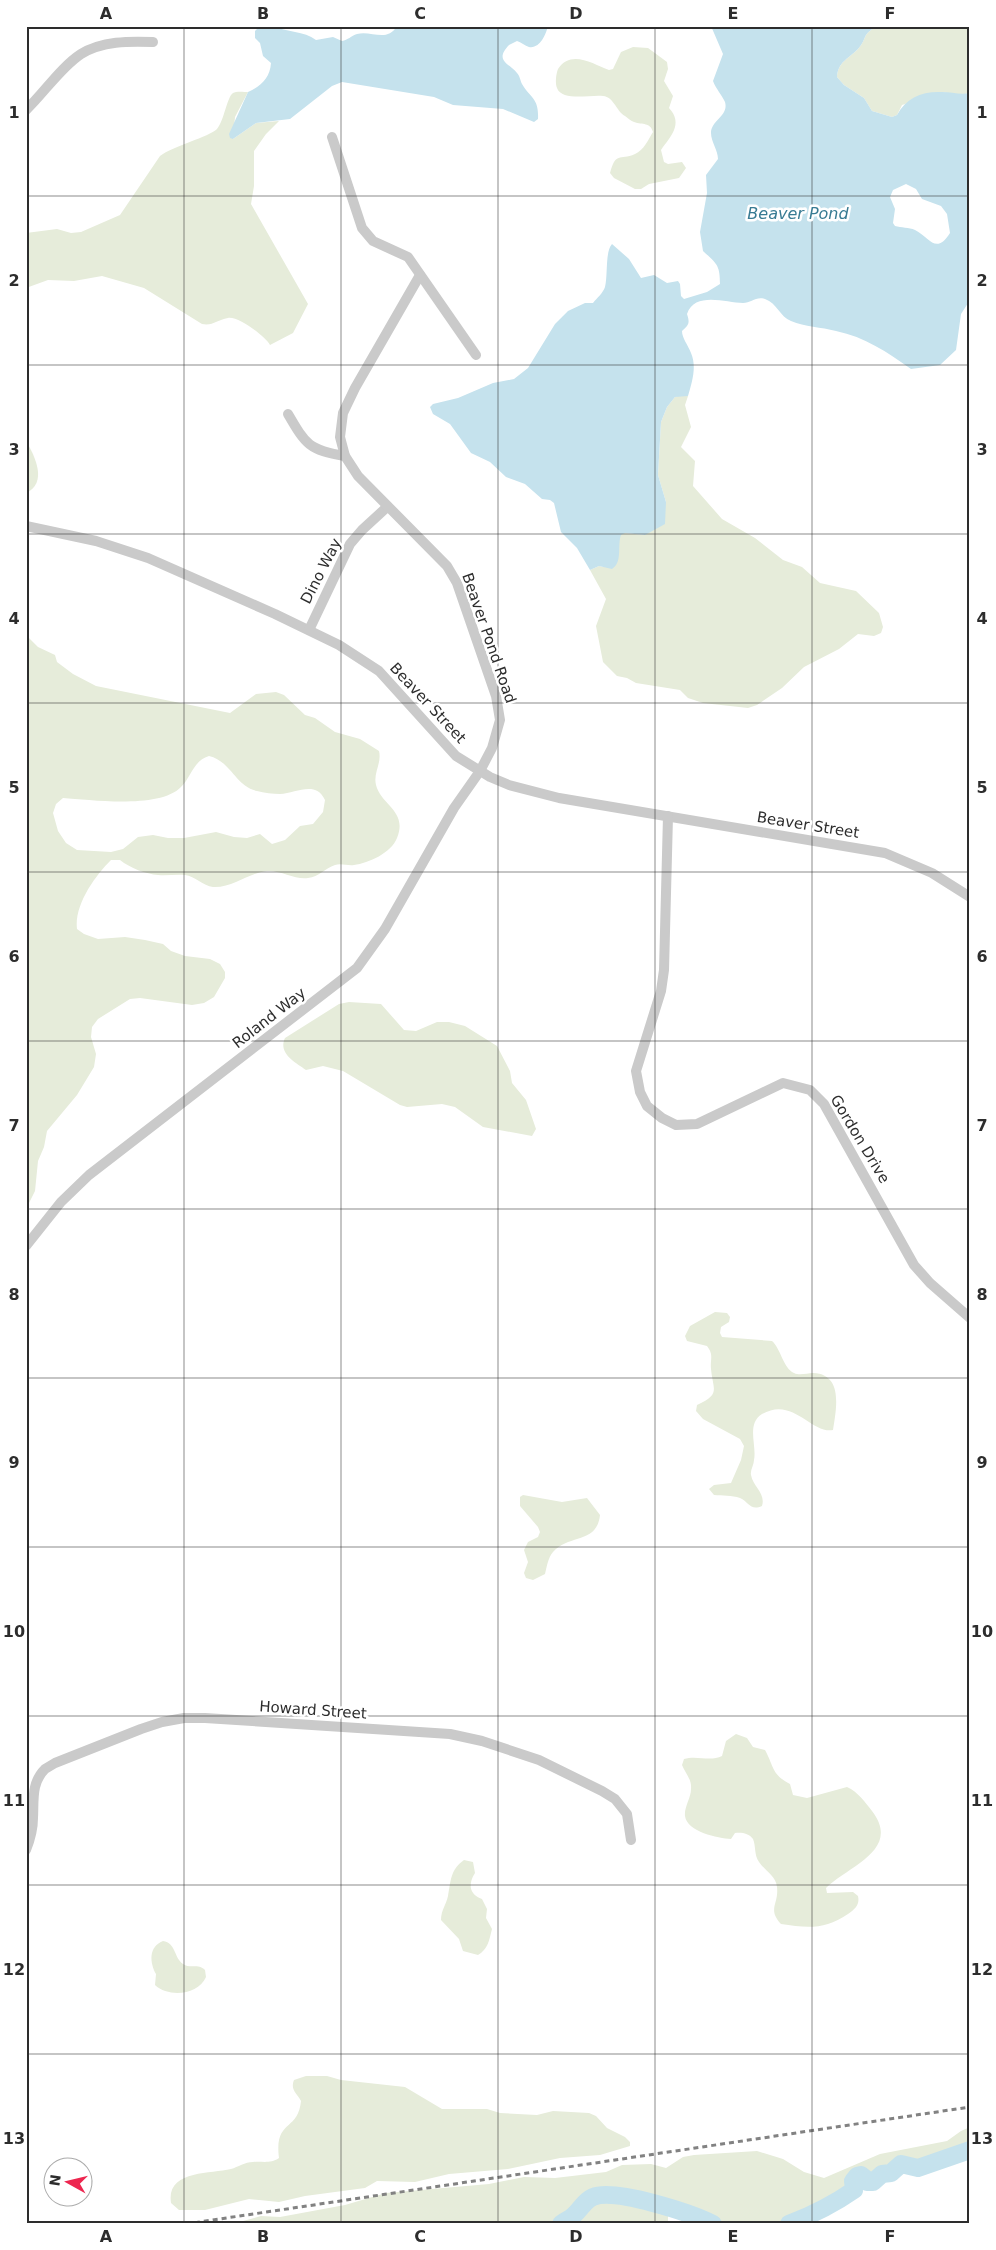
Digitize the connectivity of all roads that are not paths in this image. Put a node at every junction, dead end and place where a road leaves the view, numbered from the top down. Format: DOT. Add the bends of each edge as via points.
graph roads {
  1 [pos="153,42"];
  2 [pos="26,110"];
  3 [pos="332,137"];
  4 [pos="420,275"];
  5 [pos="476,355"];
  6 [pos="288,414"];
  7 [pos="345,456"];
  8 [pos="387,506"];
  9 [pos="26,526"];
  10 [pos="309,630"];
  11 [pos="480,771"];
  12 [pos="668,816"];
  13 [pos="970,897"];
  14 [pos="26,1246"];
  15 [pos="970,1318"];
  16 [pos="631,1840"];
  17 [pos="26,1850"];
  1 -- 2 [label="street" via="104,44 81,54"];
  3 -- 4 [label="street" via="362,228 373,241 408,257"];
  4 -- 5 [label="street"];
  4 -- 7 [label="street" via="354,388 344,413 340,437"];
  6 -- 7 [label="street" via="309,445 326,453"];
  7 -- 8 [label="street, Beaver Pond Road" via="358,476"];
  8 -- 10 [label="street, Dino Way" via="350,544"];
  8 -- 11 [label="street, Beaver Pond Road" via="447,566 457,582 496,696 500,720 492,748"];
  9 -- 10 [label="street, Beaver Street" via="96,541 148,558"];
  10 -- 11 [label="street, Beaver Street" via="340,645 379,671 442,743"];
  11 -- 12 [label="street, Beaver Street" via="509,784 559,798"];
  11 -- 14 [label="street, Roland Way" via="454,808 385,929 358,968 89,1175 61,1202"];
  12 -- 13 [label="street, Beaver Street" via="885,854 932,873"];
  12 -- 15 [label="street, Gordon Drive" via="664,970 661,991 636,1071 647,1106 676,1124 697,1124 783,1083 810,1090 824,1104 914,1265"];
  16 -- 17 [label="street, Howard Street" via="627,1814 615,1799 539,1760 482,1741 424,1731 205,1718 162,1722 102,1743 45,1769 34,1785 33,1820"];
}
